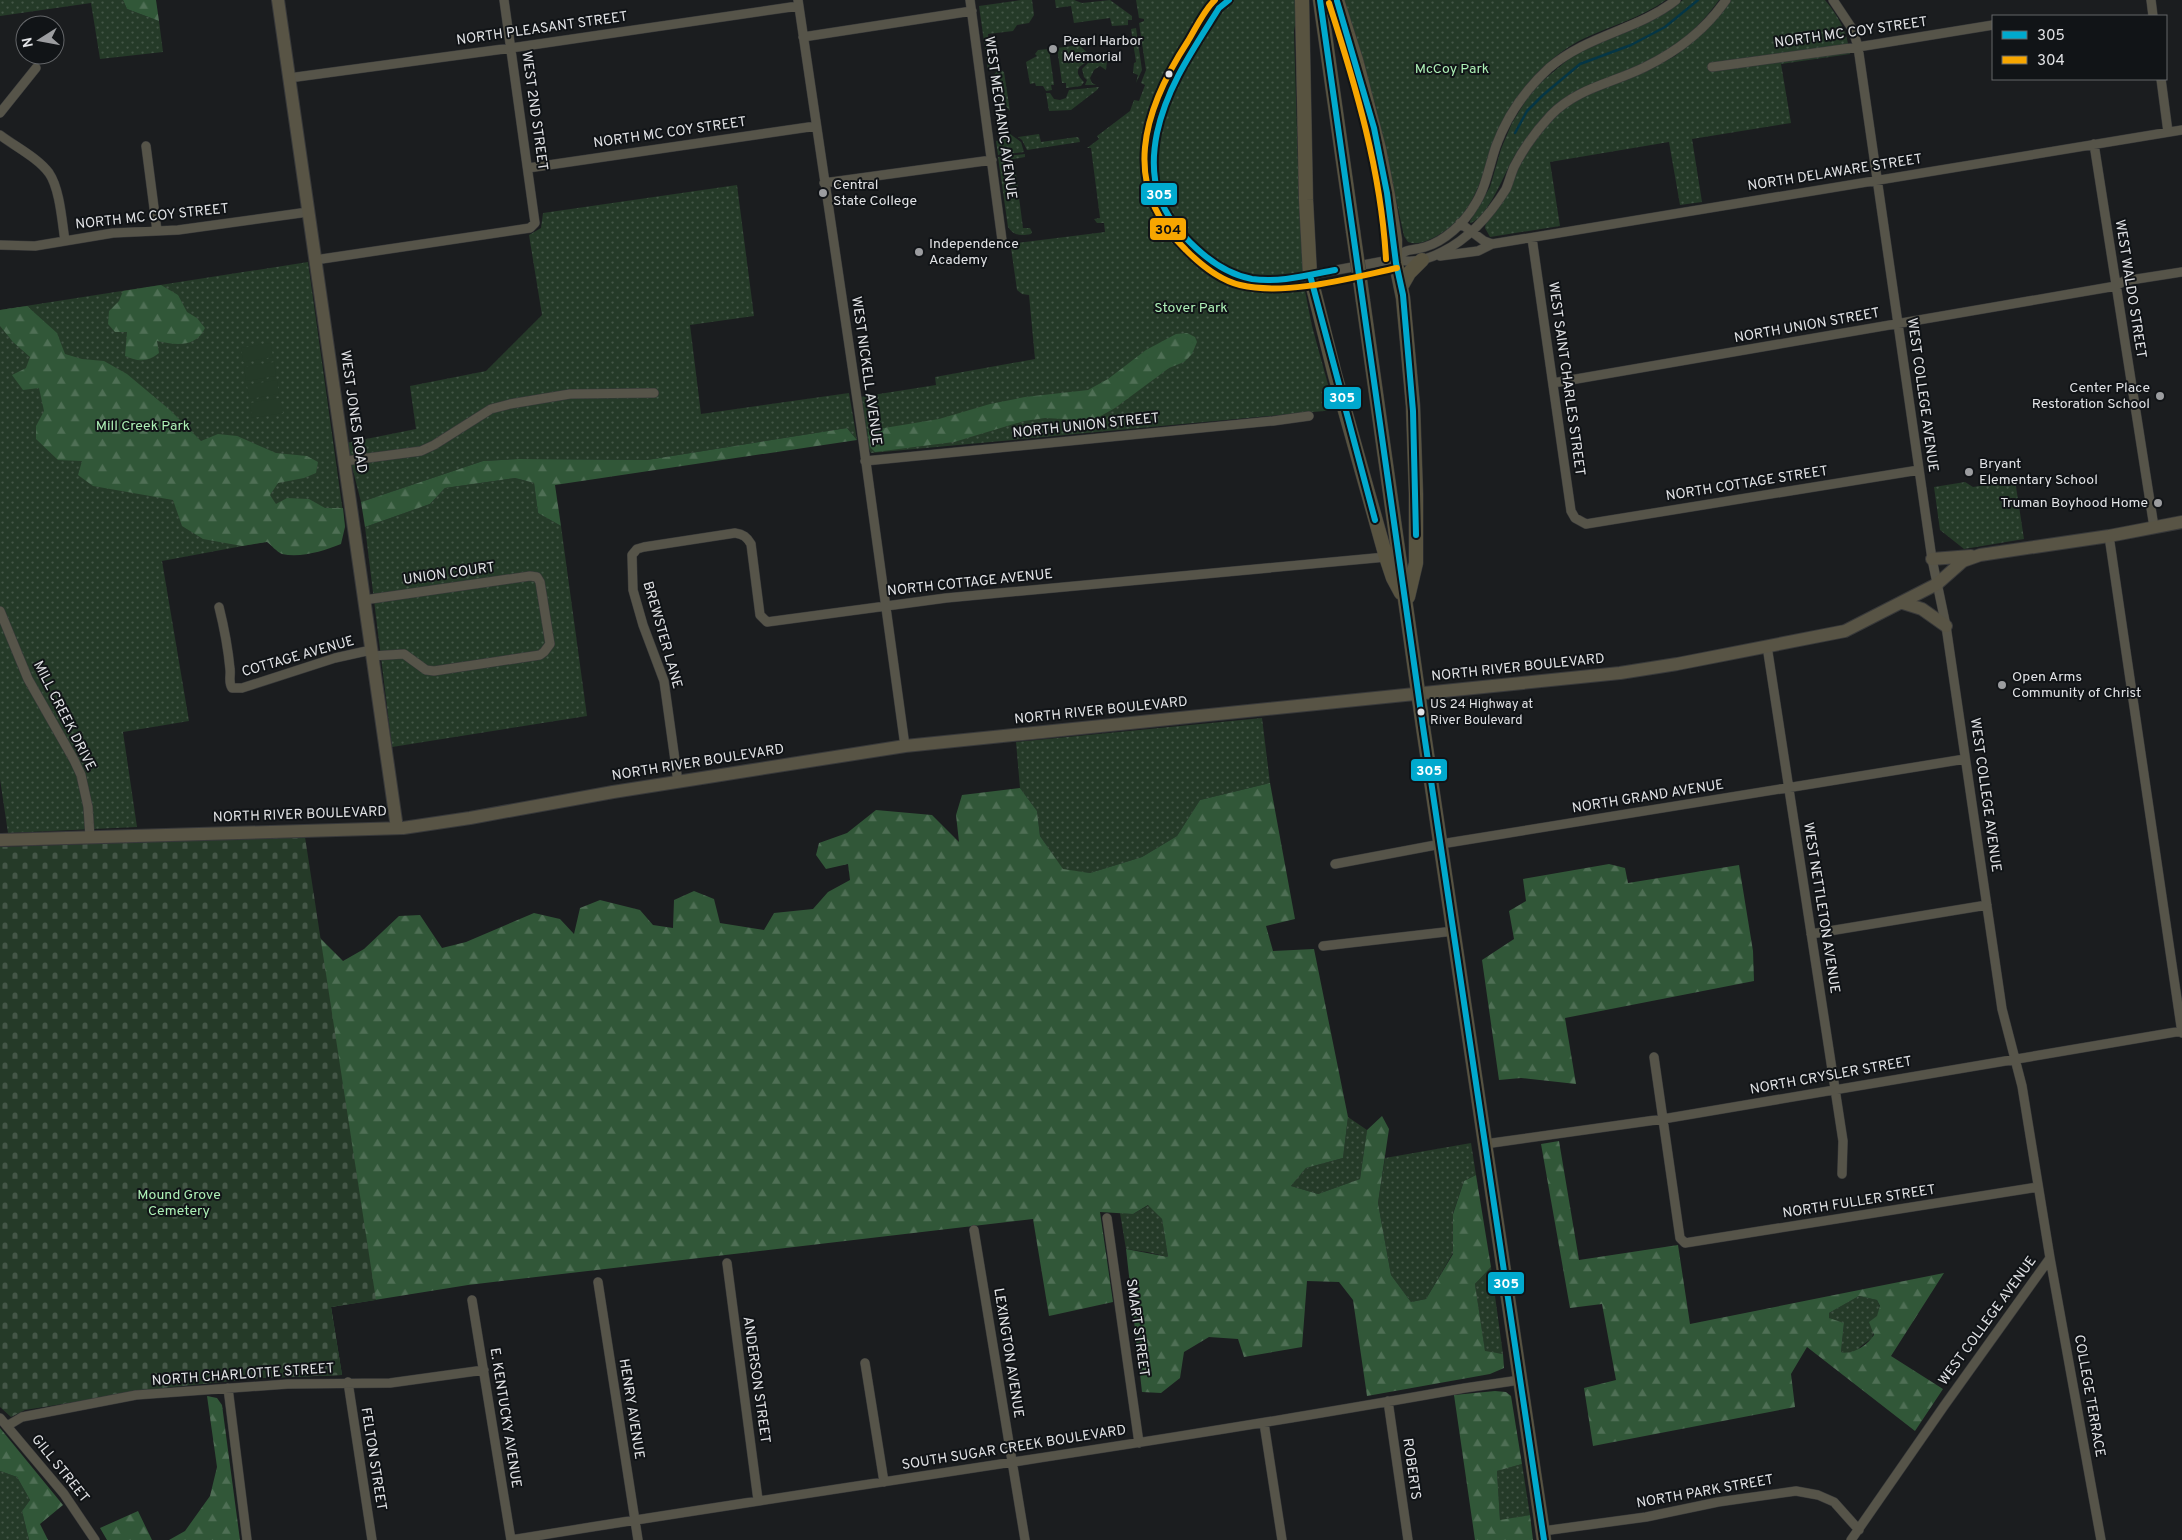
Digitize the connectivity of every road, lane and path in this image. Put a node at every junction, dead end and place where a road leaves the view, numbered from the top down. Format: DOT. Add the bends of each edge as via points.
graph roads {
  1 [pos="278,0"];
  2 [pos="504,0"];
  3 [pos="970,0"];
  4 [pos="1302,0"];
  5 [pos="1320,0"];
  6 [pos="1337,0"];
  7 [pos="1676,0"];
  8 [pos="1726,0"];
  9 [pos="1832,0"];
  10 [pos="2151,0"];
  11 [pos="798,3"];
  12 [pos="972,12"];
  13 [pos="2153,15"];
  14 [pos="1992,25"];
  15 [pos="803,37"];
  16 [pos="1858,47"];
  17 [pos="511,48"];
  18 [pos="1712,67"];
  19 [pos="36,68"];
  20 [pos="290,78"];
  21 [pos="2161,80"];
  22 [pos="0,113"];
  23 [pos="816,126"];
  24 [pos="2182,130"];
  25 [pos="2168,132"];
  26 [pos="0,135"];
  27 [pos="2094,144"];
  28 [pos="146,146"];
  29 [pos="992,160"];
  30 [pos="528,168"];
  31 [pos="1877,180"];
  32 [pos="824,183"];
  33 [pos="308,212"];
  34 [pos="1460,223"];
  35 [pos="158,231"];
  36 [pos="1471,233"];
  37 [pos="1532,238"];
  38 [pos="1002,240"];
  39 [pos="65,241"];
  40 [pos="1492,244"];
  41 [pos="0,245"];
  42 [pos="1428,258"];
  43 [pos="1395,259"];
  44 [pos="315,260"];
  45 [pos="2182,272"];
  46 [pos="1310,274"];
  47 [pos="2116,286"];
  48 [pos="1401,287"];
  49 [pos="1898,324"];
  50 [pos="1553,382"];
  51 [pos="654,393"];
  52 [pos="1309,416"];
  53 [pos="345,461"];
  54 [pos="865,461"];
  55 [pos="1919,470"];
  56 [pos="1580,522"];
  57 [pos="2182,522"];
  58 [pos="2154,526"];
  59 [pos="2109,536"];
  60 [pos="632,556"];
  61 [pos="1976,556"];
  62 [pos="1386,558"];
  63 [pos="1932,559"];
  64 [pos="537,577"];
  65 [pos="1937,584"];
  66 [pos="364,600"];
  67 [pos="1406,602"];
  68 [pos="1903,603"];
  69 [pos="886,606"];
  70 [pos="219,607"];
  71 [pos="0,611"];
  72 [pos="1946,626"];
  73 [pos="1768,646"];
  74 [pos="372,653"];
  75 [pos="1419,694"];
  76 [pos="905,746"];
  77 [pos="1965,759"];
  78 [pos="678,782"];
  79 [pos="1788,788"];
  80 [pos="398,828"];
  81 [pos="90,837"];
  82 [pos="0,840"];
  83 [pos="1441,844"];
  84 [pos="1334,864"];
  85 [pos="1987,906"];
  86 [pos="1454,930"];
  87 [pos="1811,934"];
  88 [pos="1324,946"];
  89 [pos="2182,1032"];
  90 [pos="1654,1057"];
  91 [pos="2016,1058"];
  92 [pos="1836,1089"];
  93 [pos="1662,1119"];
  94 [pos="1485,1144"];
  95 [pos="1842,1174"];
  96 [pos="2038,1187"];
  97 [pos="1107,1218"];
  98 [pos="974,1230"];
  99 [pos="2050,1258"];
  100 [pos="726,1263"];
  101 [pos="598,1282"];
  102 [pos="472,1300"];
  103 [pos="865,1363"];
  104 [pos="484,1370"];
  105 [pos="1520,1380"];
  106 [pos="348,1382"];
  107 [pos="228,1388"];
  108 [pos="1388,1401"];
  109 [pos="0,1418"];
  110 [pos="1264,1423"];
  111 [pos="7,1426"];
  112 [pos="1139,1443"];
  113 [pos="1013,1463"];
  114 [pos="884,1482"];
  115 [pos="758,1500"];
  116 [pos="635,1520"];
  117 [pos="1859,1530"];
  118 [pos="1544,1535"];
  119 [pos="95,1540"];
  120 [pos="247,1540"];
  121 [pos="372,1540"];
  122 [pos="511,1540"];
  123 [pos="638,1540"];
  124 [pos="1025,1540"];
  125 [pos="1282,1540"];
  126 [pos="1408,1540"];
  127 [pos="1852,1540"];
  128 [pos="2101,1540"];
  1 -- 20 [label="main road, WEST JONES ROAD"];
  2 -- 17 [label="street, WEST 2ND STREET"];
  3 -- 12 [label="street, WEST MECHANIC AVENUE"];
  4 -- 46 [label="main road"];
  5 -- 67 [label="main road, bridge"];
  6 -- 43 [label="main road" via="1378,149 1393,226"];
  7 -- 34 [label="street" via="1641,20 1576,49 1530,87 1503,128 1486,184"];
  8 -- 36 [label="street" via="1709,21 1668,54 1644,68 1581,92 1550,116 1522,152 1507,187"];
  9 -- 16 [label="street, WEST COLLEGE AVENUE" via="1853,30"];
  10 -- 13 [label="street"];
  11 -- 15 [label="street, WEST NICKELL AVENUE"];
  11 -- 17 [label="street, NORTH PLEASANT STREET"];
  12 -- 15 [label="street"];
  12 -- 29 [label="street, WEST MECHANIC AVENUE"];
  14 -- 16 [label="street, NORTH MC COY STREET"];
  15 -- 23 [label="street, WEST NICKELL AVENUE"];
  16 -- 18 [label="street, NORTH MC COY STREET"];
  16 -- 31 [label="street, WEST COLLEGE AVENUE"];
  17 -- 20 [label="street, NORTH PLEASANT STREET"];
  17 -- 30 [label="street, WEST 2ND STREET"];
  19 -- 22 [label="street"];
  20 -- 33 [label="main road, WEST JONES ROAD"];
  21 -- 25 [label="street"];
  23 -- 30 [label="street, NORTH MC COY STREET"];
  23 -- 32 [label="street, WEST NICKELL AVENUE"];
  24 -- 25 [label="street, NORTH DELAWARE STREET"];
  25 -- 27 [label="street, NORTH DELAWARE STREET"];
  26 -- 39 [label="street" via="50,174 56,189"];
  27 -- 31 [label="street, NORTH DELAWARE STREET"];
  27 -- 47 [label="street, WEST WALDO STREET"];
  28 -- 35 [label="street"];
  29 -- 32 [label="street"];
  29 -- 38 [label="street, WEST MECHANIC AVENUE"];
  30 -- 44 [label="street, WEST 2ND STREET" via="535,217 530,228"];
  31 -- 37 [label="street, NORTH DELAWARE STREET"];
  31 -- 49 [label="street, WEST COLLEGE AVENUE"];
  32 -- 54 [label="street, WEST NICKELL AVENUE"];
  33 -- 35 [label="street, NORTH MC COY STREET"];
  33 -- 44 [label="main road, WEST JONES ROAD"];
  34 -- 36 [label="street"];
  34 -- 43 [label="street" via="1444,238 1425,247 1405,250"];
  35 -- 39 [label="street, NORTH MC COY STREET" via="114,233"];
  36 -- 40 [label="street"];
  36 -- 42 [label="street" via="1454,246"];
  37 -- 40 [label="street, NORTH DELAWARE STREET"];
  37 -- 50 [label="street, WEST SAINT CHARLES STREET"];
  39 -- 41 [label="street, NORTH MC COY STREET" via="35,246"];
  40 -- 42 [label="street, NORTH DELAWARE STREET" via="1478,251"];
  42 -- 43 [label="street, NORTH DELAWARE STREET" via="1409,263"];
  42 -- 48 [label="main road" via="1409,273"];
  43 -- 46 [label="street"];
  43 -- 48 [label="main road"];
  44 -- 53 [label="main road, WEST JONES ROAD"];
  45 -- 47 [label="street, NORTH UNION STREET" via="2124,281"];
  46 -- 62 [label="main road"];
  47 -- 49 [label="street, NORTH UNION STREET"];
  47 -- 58 [label="street, WEST WALDO STREET"];
  48 -- 67 [label="main road" via="1413,406 1416,494 1416,564"];
  49 -- 50 [label="street, NORTH UNION STREET"];
  49 -- 55 [label="street, WEST COLLEGE AVENUE"];
  50 -- 56 [label="street, WEST SAINT CHARLES STREET" via="1571,511"];
  51 -- 53 [label="street" via="570,394 510,404 491,409 421,450"];
  52 -- 54 [label="street, NORTH UNION STREET"];
  53 -- 66 [label="main road, WEST JONES ROAD"];
  54 -- 69 [label="street, WEST NICKELL AVENUE"];
  55 -- 56 [label="street, NORTH COTTAGE STREET" via="1586,524"];
  55 -- 63 [label="street, WEST COLLEGE AVENUE"];
  57 -- 58 [label="main road, NORTH RIVER BOULEVARD"];
  58 -- 59 [label="main road, NORTH RIVER BOULEVARD"];
  59 -- 61 [label="main road, NORTH RIVER BOULEVARD"];
  59 -- 89 [label="street"];
  60 -- 69 [label="street, NORTH COTTAGE AVENUE" via="644,547 742,534 751,544 760,615 767,622"];
  60 -- 78 [label="street, BREWSTER LANE" via="633,590 664,680"];
  61 -- 63 [label="main road"];
  61 -- 65 [label="main road, NORTH RIVER BOULEVARD" via="1963,562"];
  62 -- 67 [label="main road"];
  62 -- 69 [label="street, NORTH COTTAGE AVENUE"];
  63 -- 65 [label="street, WEST COLLEGE AVENUE"];
  64 -- 66 [label="street, UNION COURT"];
  64 -- 74 [label="street, COTTAGE AVENUE" via="550,644 540,655 434,671 426,670 404,654"];
  65 -- 68 [label="main road, NORTH RIVER BOULEVARD"];
  65 -- 72 [label="street, WEST COLLEGE AVENUE"];
  66 -- 74 [label="main road, WEST JONES ROAD"];
  67 -- 75 [label="main road"];
  68 -- 72 [label="main road" via="1922,609"];
  68 -- 73 [label="main road, NORTH RIVER BOULEVARD" via="1845,631"];
  69 -- 76 [label="street, WEST NICKELL AVENUE"];
  70 -- 74 [label="street, COTTAGE AVENUE" via="232,688 242,688 335,658"];
  71 -- 81 [label="street, MILL CREEK DRIVE" via="28,679 81,775"];
  72 -- 77 [label="street, WEST COLLEGE AVENUE"];
  73 -- 75 [label="main road, NORTH RIVER BOULEVARD" via="1620,673"];
  73 -- 79 [label="street, WEST NETTLETON AVENUE"];
  74 -- 80 [label="main road, WEST JONES ROAD"];
  75 -- 76 [label="main road, NORTH RIVER BOULEVARD"];
  75 -- 83 [label="main road"];
  76 -- 78 [label="main road, NORTH RIVER BOULEVARD"];
  77 -- 79 [label="street, NORTH GRAND AVENUE"];
  77 -- 85 [label="street, WEST COLLEGE AVENUE"];
  78 -- 80 [label="main road, NORTH RIVER BOULEVARD"];
  79 -- 83 [label="street, NORTH GRAND AVENUE"];
  79 -- 87 [label="street, WEST NETTLETON AVENUE"];
  80 -- 81 [label="main road, NORTH RIVER BOULEVARD"];
  81 -- 82 [label="main road, NORTH RIVER BOULEVARD"];
  83 -- 84 [label="street, NORTH GRAND AVENUE"];
  83 -- 86 [label="main road"];
  85 -- 87 [label="street"];
  85 -- 91 [label="street, WEST COLLEGE AVENUE" via="2002,1009"];
  86 -- 88 [label="street"];
  86 -- 94 [label="main road"];
  87 -- 92 [label="street, WEST NETTLETON AVENUE"];
  89 -- 91 [label="street, NORTH CRYSLER STREET"];
  90 -- 93 [label="street"];
  91 -- 92 [label="street, NORTH CRYSLER STREET"];
  91 -- 96 [label="street, WEST COLLEGE AVENUE"];
  92 -- 93 [label="street, NORTH CRYSLER STREET"];
  92 -- 95 [label="street, WEST NETTLETON AVENUE" via="1843,1141"];
  93 -- 94 [label="street, NORTH CRYSLER STREET"];
  93 -- 96 [label="street, NORTH FULLER STREET" via="1680,1238 1685,1243"];
  94 -- 105 [label="main road"];
  96 -- 99 [label="street, WEST COLLEGE AVENUE"];
  97 -- 112 [label="street, SMART STREET"];
  98 -- 113 [label="street, LEXINGTON AVENUE"];
  99 -- 117 [label="street, WEST COLLEGE AVENUE"];
  99 -- 128 [label="street, COLLEGE TERRACE"];
  100 -- 115 [label="street, ANDERSON STREET"];
  101 -- 116 [label="street, HENRY AVENUE"];
  102 -- 104 [label="street, E. KENTUCKY AVENUE"];
  103 -- 114 [label="street"];
  104 -- 106 [label="street, NORTH CHARLOTTE STREET" via="390,1383"];
  104 -- 122 [label="street, E. KENTUCKY AVENUE"];
  105 -- 108 [label="street, SOUTH SUGAR CREEK BOULEVARD"];
  105 -- 118 [label="main road"];
  106 -- 107 [label="street, NORTH CHARLOTTE STREET"];
  106 -- 121 [label="street, FELTON STREET"];
  107 -- 111 [label="street, NORTH CHARLOTTE STREET" via="92,1403 22,1417"];
  107 -- 120 [label="street"];
  108 -- 110 [label="street, SOUTH SUGAR CREEK BOULEVARD"];
  108 -- 126 [label="street, ROBERTS"];
  109 -- 111 [label="street, GILL STREET"];
  110 -- 112 [label="street, SOUTH SUGAR CREEK BOULEVARD"];
  110 -- 125 [label="street"];
  111 -- 119 [label="street, GILL STREET" via="64,1494"];
  112 -- 113 [label="street, SOUTH SUGAR CREEK BOULEVARD"];
  113 -- 114 [label="street, SOUTH SUGAR CREEK BOULEVARD"];
  113 -- 124 [label="street, LEXINGTON AVENUE"];
  114 -- 115 [label="street, SOUTH SUGAR CREEK BOULEVARD"];
  115 -- 116 [label="street, SOUTH SUGAR CREEK BOULEVARD"];
  116 -- 122 [label="street, SOUTH SUGAR CREEK BOULEVARD"];
  116 -- 123 [label="street, HENRY AVENUE"];
  117 -- 118 [label="street, NORTH PARK STREET" via="1834,1502 1818,1494 1796,1491 1718,1502"];
  117 -- 127 [label="street, WEST COLLEGE AVENUE"];
}
